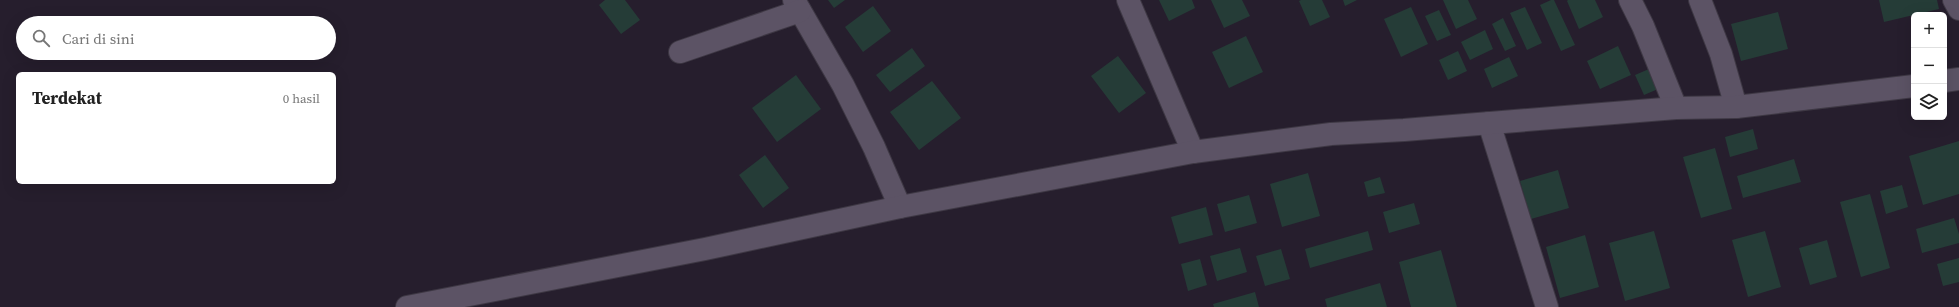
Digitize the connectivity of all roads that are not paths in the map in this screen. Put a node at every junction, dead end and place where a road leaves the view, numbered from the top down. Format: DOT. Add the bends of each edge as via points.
graph roads {
  1 [pos="1128,0"];
  2 [pos="1630,0"];
  3 [pos="1700,0"];
  4 [pos="1954,0"];
  5 [pos="797,6"];
  6 [pos="1959,9"];
  7 [pos="680,52"];
  8 [pos="1959,79"];
  9 [pos="1947,81"];
  10 [pos="1911,86"];
  11 [pos="1736,107"];
  12 [pos="1676,108"];
  13 [pos="1488,123"];
  14 [pos="1194,152"];
  15 [pos="900,207"];
  16 [pos="407,307"];
  17 [pos="1547,307"];
  1 -- 14 [label="street"];
  2 -- 12 [label="street"];
  3 -- 11 [label="street" via="1721,54"];
  4 -- 6 [label="street"];
  5 -- 7 [label="street"];
  5 -- 15 [label="street" via="844,85"];
  8 -- 9 [label="street"];
  10 -- 11 [label="street"];
  11 -- 12 [label="street"];
  12 -- 13 [label="street"];
  13 -- 14 [label="street" via="1331,134"];
  13 -- 17 [label="street"];
  14 -- 15 [label="street"];
  15 -- 16 [label="street" via="704,249"];
}
